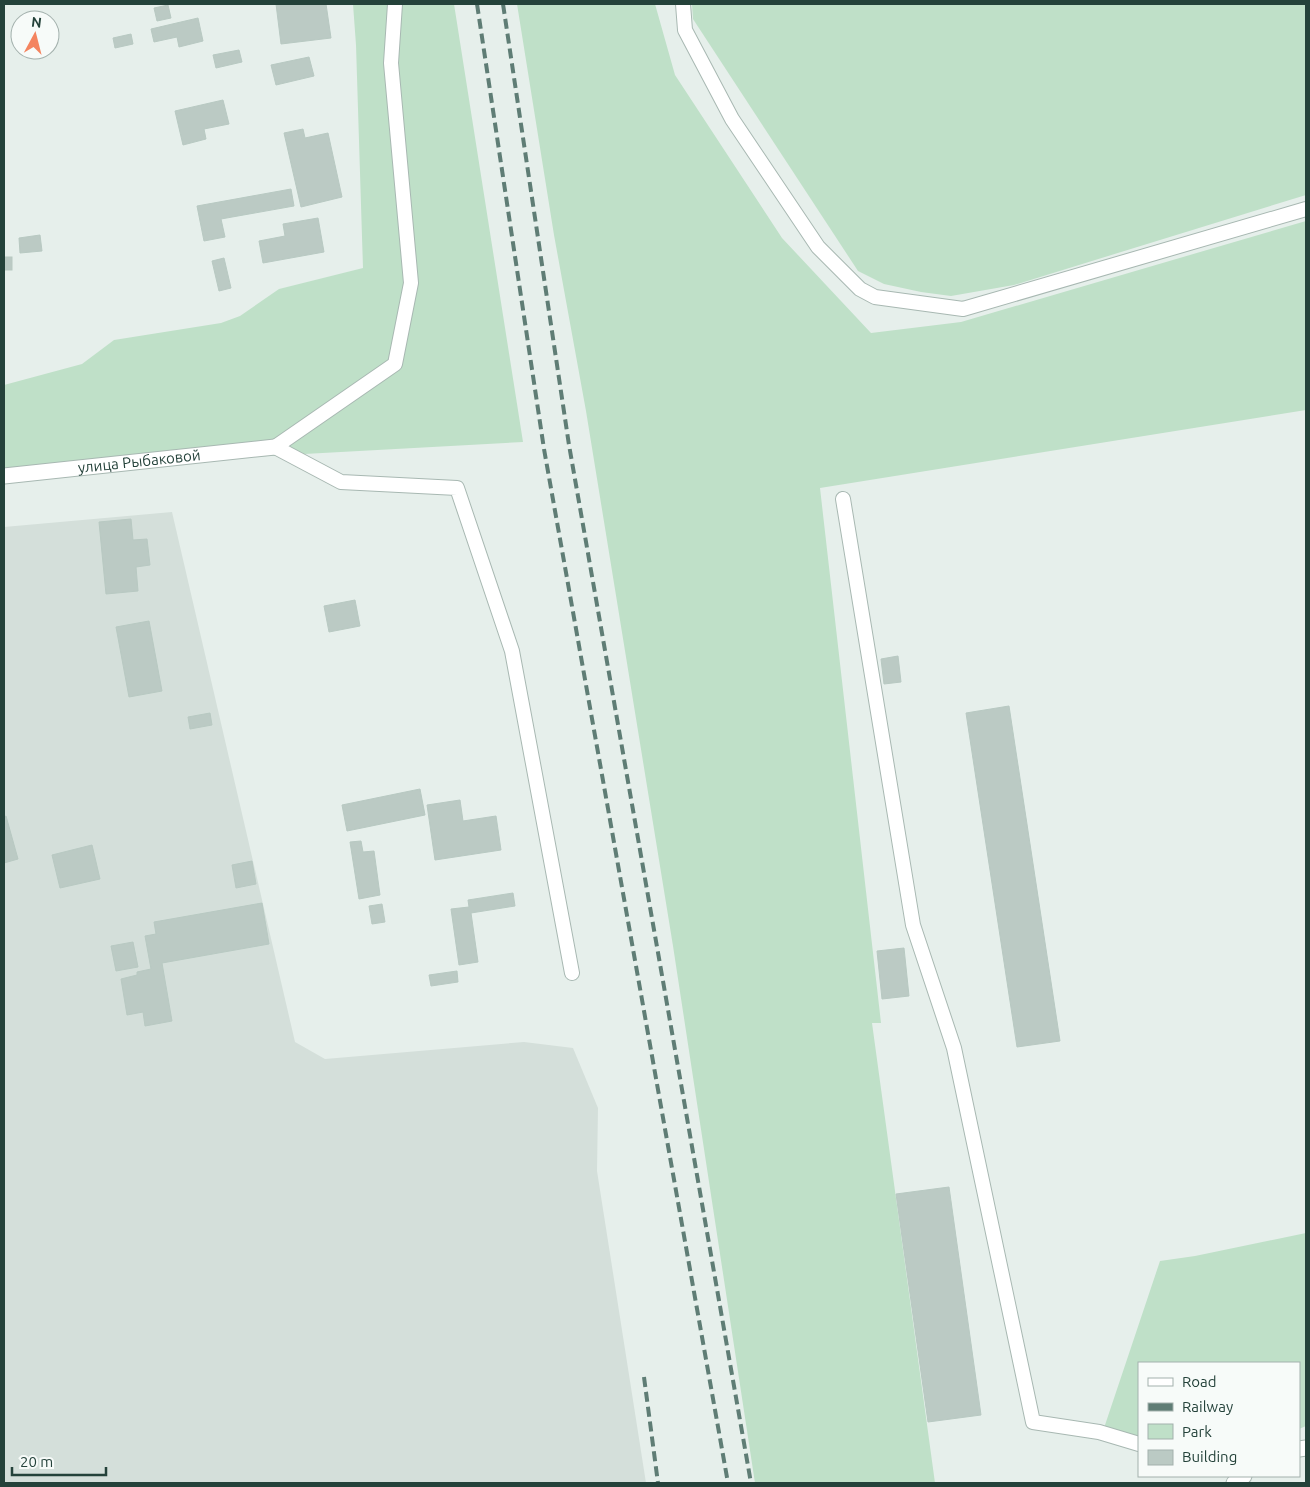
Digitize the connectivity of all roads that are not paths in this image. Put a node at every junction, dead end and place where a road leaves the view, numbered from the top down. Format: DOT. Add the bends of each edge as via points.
graph roads {
  1 [pos="395,4"];
  2 [pos="683,4"];
  3 [pos="1306,209"];
  4 [pos="276,447"];
  5 [pos="4,476"];
  6 [pos="843,499"];
  7 [pos="572,973"];
  8 [pos="1138,1444"];
  1 -- 4 [label="lane" via="391,63 411,283 395,364"];
  2 -- 3 [label="lane" via="685,30 732,119 818,247 860,289 875,297 963,309"];
  4 -- 5 [label="street, улица Рыбаковой"];
  4 -- 7 [label="lane" via="341,482 457,488 512,650"];
  6 -- 8 [label="lane" via="913,925 954,1048 1033,1422 1099,1432"];
}
